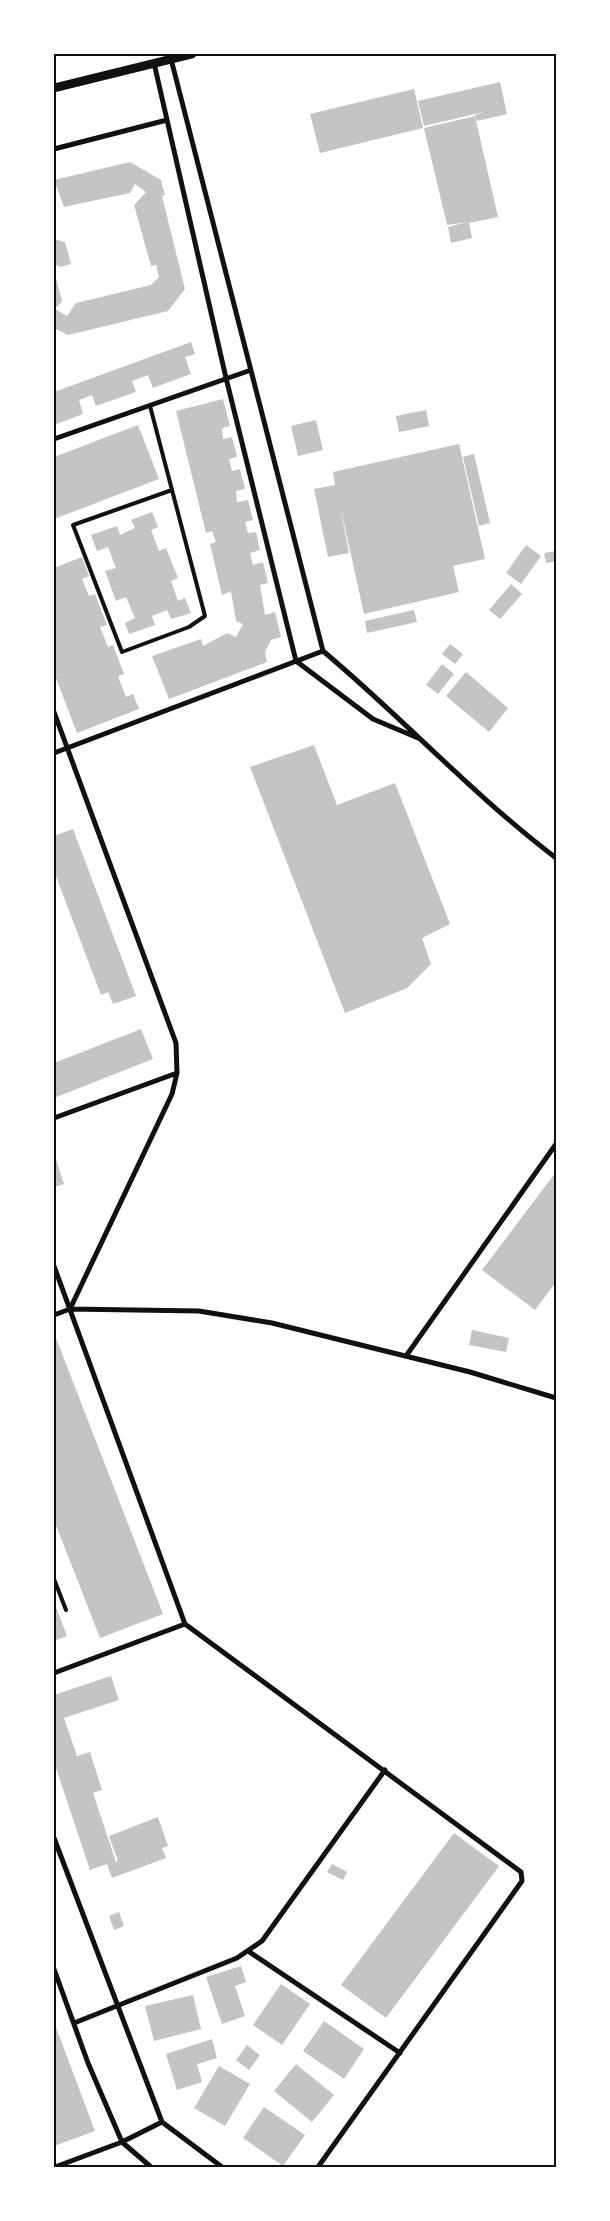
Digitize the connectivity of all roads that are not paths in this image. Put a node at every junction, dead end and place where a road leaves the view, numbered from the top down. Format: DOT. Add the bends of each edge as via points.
graph roads {
  1 [pos="192,54"];
  2 [pos="171,59"];
  3 [pos="154,63"];
  4 [pos="54,88"];
  5 [pos="166,120"];
  6 [pos="54,149"];
  7 [pos="251,370"];
  8 [pos="226,378"];
  9 [pos="150,406"];
  10 [pos="54,439"];
  11 [pos="172,490"];
  12 [pos="323,651"];
  13 [pos="296,661"];
  14 [pos="54,712"];
  15 [pos="420,739"];
  16 [pos="66,747"];
  17 [pos="54,753"];
  18 [pos="556,858"];
  19 [pos="177,1072"];
  20 [pos="54,1118"];
  21 [pos="556,1144"];
  22 [pos="54,1266"];
  23 [pos="70,1309"];
  24 [pos="54,1315"];
  25 [pos="406,1356"];
  26 [pos="556,1398"];
  27 [pos="54,1579"];
  28 [pos="66,1610"];
  29 [pos="185,1624"];
  30 [pos="54,1673"];
  31 [pos="385,1770"];
  32 [pos="54,1838"];
  33 [pos="248,1951"];
  34 [pos="54,1969"];
  35 [pos="117,2005"];
  36 [pos="74,2023"];
  37 [pos="400,2053"];
  38 [pos="162,2122"];
  39 [pos="122,2142"];
  40 [pos="56,2167"];
  41 [pos="151,2167"];
  42 [pos="222,2167"];
  43 [pos="318,2167"];
  1 -- 2 [label="street"];
  2 -- 3 [label="street"];
  2 -- 7 [label="street"];
  3 -- 4 [label="street"];
  3 -- 5 [label="street"];
  5 -- 6 [label="street"];
  5 -- 8 [label="street"];
  7 -- 8 [label="street"];
  7 -- 12 [label="street"];
  8 -- 9 [label="street"];
  8 -- 13 [label="street"];
  9 -- 10 [label="street"];
  9 -- 11 [label="lane"];
  11 -- 11 [label="lane" via="205,616 189,627 122,652 73,525"];
  12 -- 13 [label="street"];
  12 -- 15 [label="street"];
  13 -- 15 [label="street" via="372,719"];
  13 -- 16 [label="street"];
  14 -- 16 [label="street"];
  15 -- 18 [label="street" via="513,825"];
  16 -- 17 [label="street"];
  16 -- 19 [label="street" via="176,1043"];
  19 -- 20 [label="street"];
  19 -- 23 [label="street" via="172,1094"];
  21 -- 25 [label="street"];
  22 -- 23 [label="street"];
  23 -- 24 [label="street"];
  23 -- 25 [label="street" via="199,1311 272,1323"];
  23 -- 29 [label="street"];
  25 -- 26 [label="street"];
  27 -- 28 [label="lane"];
  29 -- 30 [label="street"];
  29 -- 31 [label="street"];
  31 -- 33 [label="street" via="262,1941"];
  31 -- 37 [label="street" via="519,1868 522,1876 522,1881"];
  32 -- 35 [label="street"];
  33 -- 35 [label="street"];
  33 -- 37 [label="street"];
  34 -- 36 [label="street"];
  35 -- 36 [label="street"];
  35 -- 38 [label="street"];
  36 -- 39 [label="street"];
  37 -- 43 [label="street"];
  38 -- 39 [label="street"];
  38 -- 42 [label="street"];
  39 -- 40 [label="street"];
  39 -- 41 [label="street"];
}
